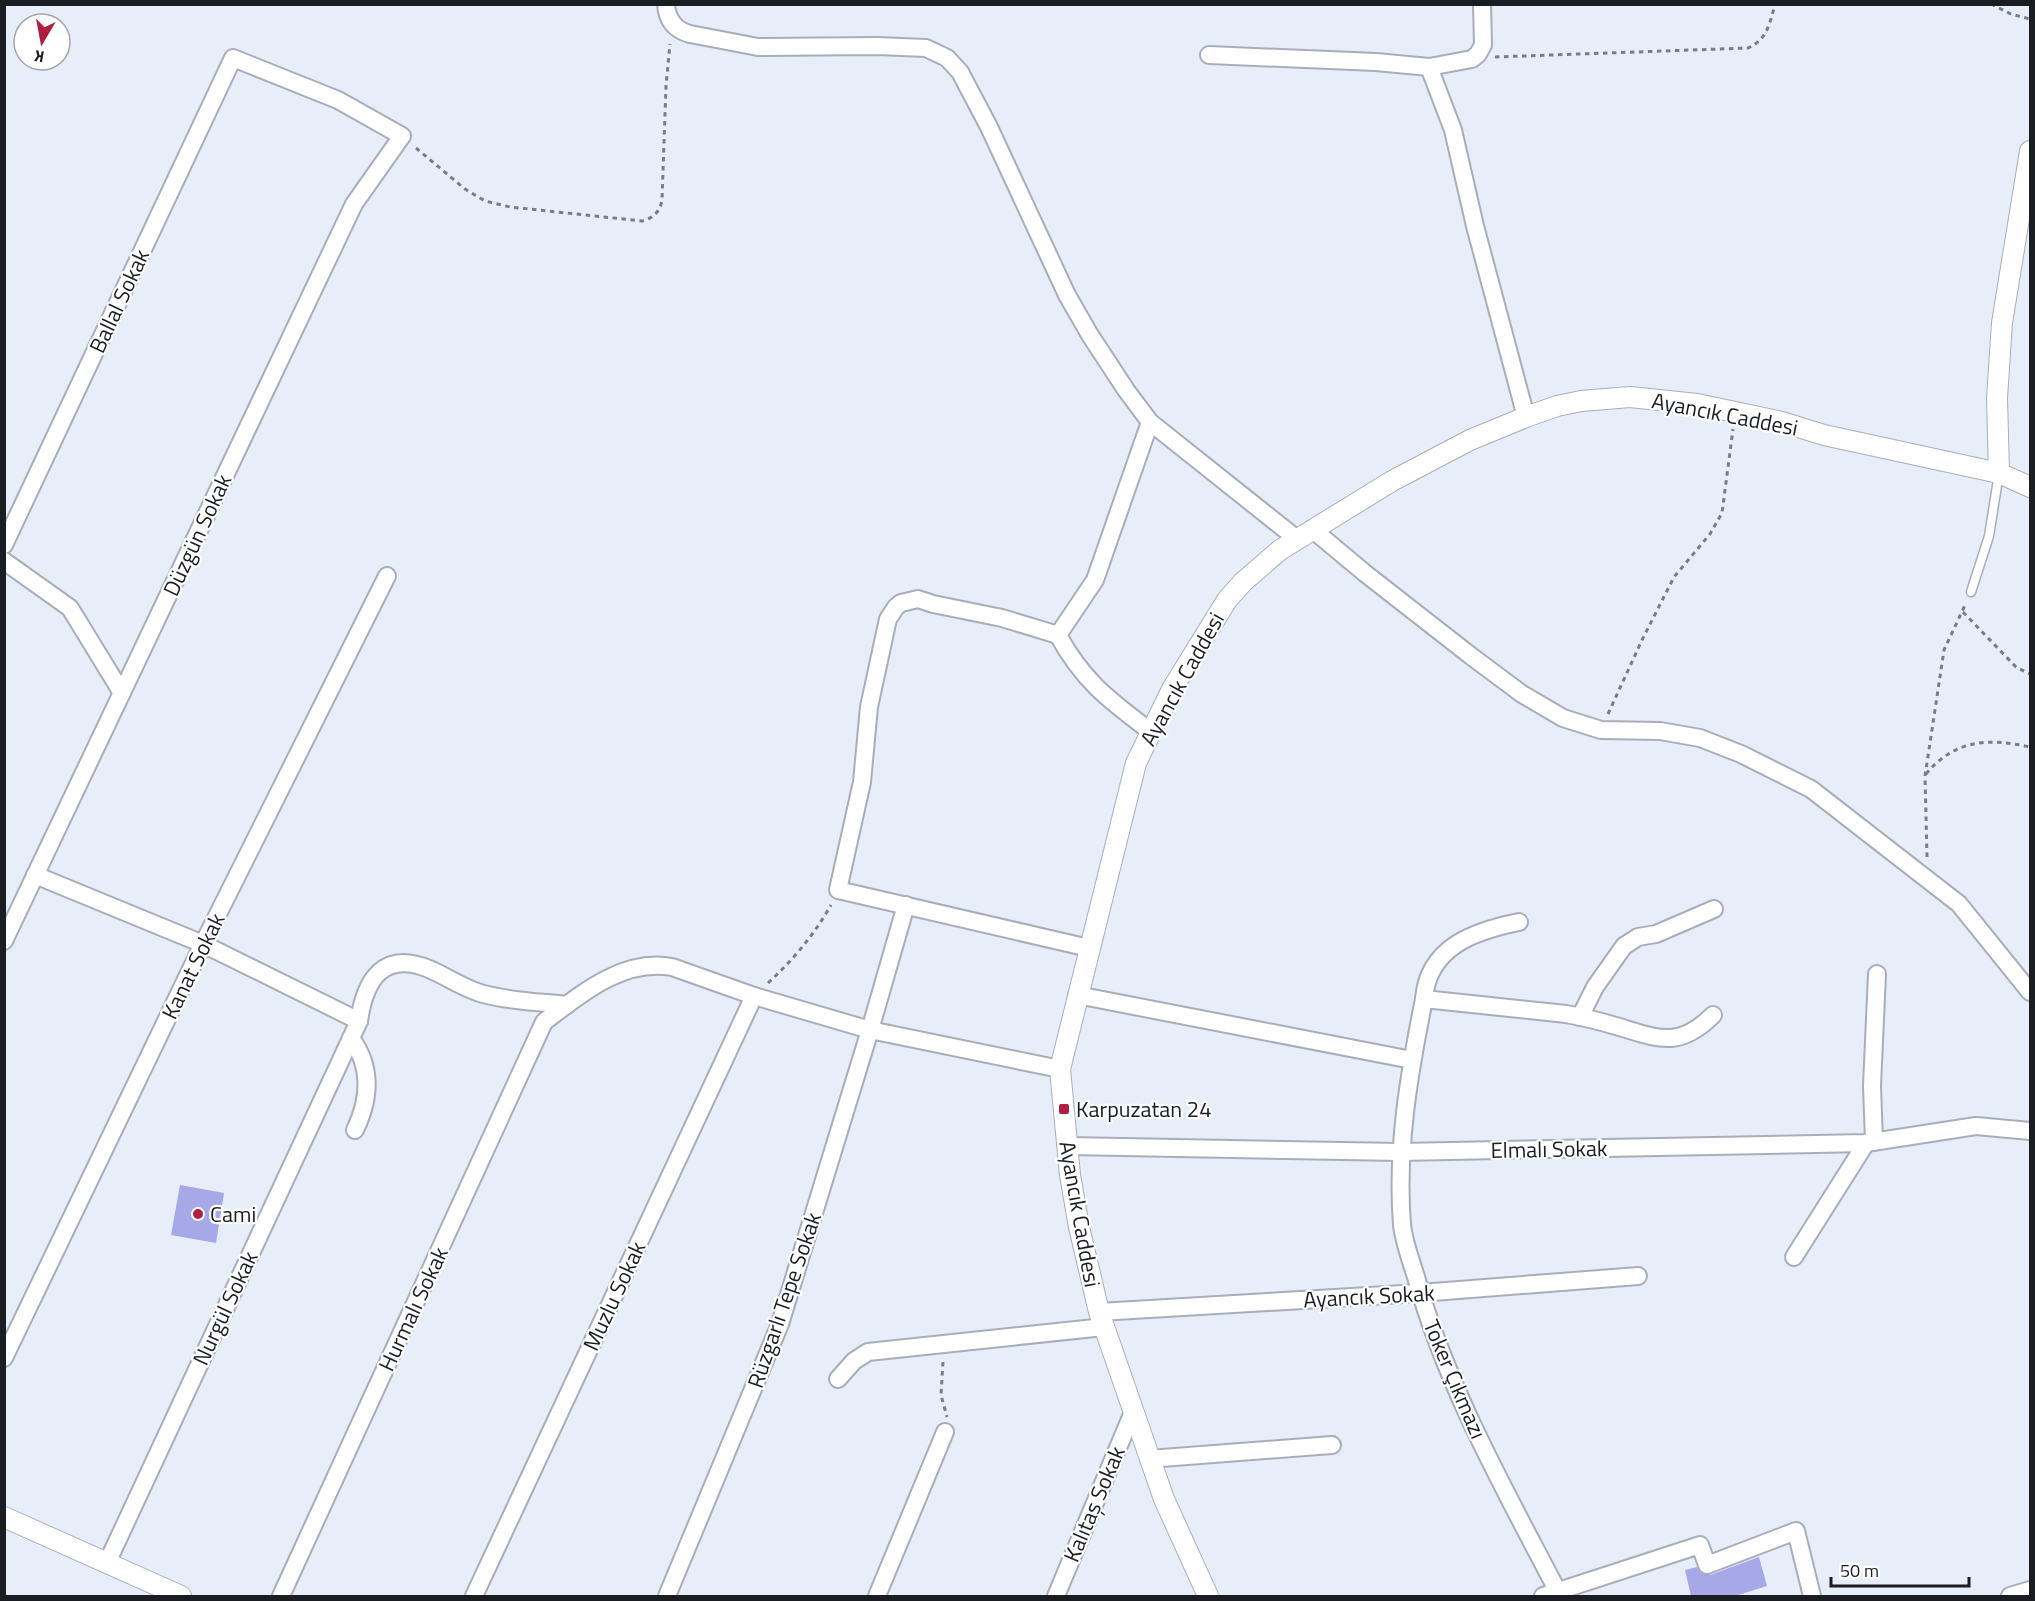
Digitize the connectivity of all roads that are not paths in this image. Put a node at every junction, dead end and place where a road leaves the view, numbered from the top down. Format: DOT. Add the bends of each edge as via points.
graph roads {
  1 [pos="666,4"];
  2 [pos="1482,4"];
  3 [pos="1209,55"];
  4 [pos="233,58"];
  5 [pos="1429,67"];
  6 [pos="2031,152"];
  7 [pos="1526,417"];
  8 [pos="1150,422"];
  9 [pos="1999,473"];
  10 [pos="2031,487"];
  11 [pos="1305,534"];
  12 [pos="4,545"];
  13 [pos="4,561"];
  14 [pos="387,576"];
  15 [pos="1971,592"];
  16 [pos="1058,635"];
  17 [pos="122,693"];
  18 [pos="1150,731"];
  19 [pos="35,875"];
  20 [pos="906,906"];
  21 [pos="1714,909"];
  22 [pos="1519,922"];
  23 [pos="4,941"];
  24 [pos="202,944"];
  25 [pos="1089,948"];
  26 [pos="1877,974"];
  27 [pos="2031,992"];
  28 [pos="1077,995"];
  29 [pos="754,996"];
  30 [pos="1424,999"];
  31 [pos="567,1005"];
  32 [pos="1713,1015"];
  33 [pos="1580,1017"];
  34 [pos="359,1021"];
  35 [pos="870,1030"];
  36 [pos="351,1038"];
  37 [pos="1412,1060"];
  38 [pos="1060,1069"];
  39 [pos="355,1130"];
  40 [pos="2031,1131"];
  41 [pos="1870,1143"];
  42 [pos="1067,1146"];
  43 [pos="1400,1152"];
  44 [pos="1794,1257"];
  45 [pos="1638,1276"];
  46 [pos="1420,1293"];
  47 [pos="1102,1319"];
  48 [pos="4,1358"];
  49 [pos="838,1379"];
  50 [pos="1133,1412"];
  51 [pos="945,1432"];
  52 [pos="1332,1445"];
  53 [pos="1149,1459"];
  54 [pos="4,1517"];
  55 [pos="107,1563"];
  56 [pos="2031,1590"];
  57 [pos="1551,1594"];
  58 [pos="180,1596"];
  59 [pos="281,1596"];
  60 [pos="474,1596"];
  61 [pos="667,1596"];
  62 [pos="877,1596"];
  63 [pos="1056,1596"];
  64 [pos="1208,1596"];
  65 [pos="1812,1596"];
  66 [pos="2010,1596"];
  1 -- 8 [label="street" via="673,24 690,34 758,46 926,48 948,58 960,72 989,127 1084,325"];
  2 -- 5 [label="street" via="1483,45 1476,57"];
  3 -- 5 [label="street"];
  4 -- 12 [label="street, Ballal Sokak"];
  4 -- 17 [label="street, Düzgün Sokak" via="338,100 402,136 354,204"];
  5 -- 7 [label="street" via="1453,130"];
  6 -- 9 [label="street" via="2001,323"];
  7 -- 9 [label="street, Ayancık Caddesi" via="1581,401 1622,398 1697,404"];
  7 -- 11 [label="street, Ayancık Caddesi" via="1427,461"];
  8 -- 11 [label="street"];
  8 -- 16 [label="street" via="1095,580"];
  9 -- 10 [label="street, Ayancık Caddesi"];
  9 -- 15 [label="lane" via="1989,536"];
  11 -- 18 [label="street, Ayancık Caddesi" via="1261,565 1227,600 1189,658"];
  11 -- 27 [label="street" via="1522,694 1563,718 1601,730 1678,734 1721,745 1811,789 1959,904"];
  13 -- 17 [label="street" via="70,608"];
  14 -- 24 [label="street, Kanat Sokak"];
  16 -- 18 [label="street" via="1093,686"];
  16 -- 20 [label="street" via="918,599 909,599 896,607 888,619 869,707 862,782 838,890"];
  17 -- 19 [label="street, Düzgün Sokak"];
  18 -- 25 [label="street, Ayancık Caddesi" via="1136,763"];
  19 -- 23 [label="street, Düzgün Sokak"];
  19 -- 24 [label="street"];
  20 -- 25 [label="street"];
  20 -- 35 [label="street, Rüzgarlı Tepe Sokak"];
  21 -- 33 [label="street" via="1624,946 1595,987"];
  22 -- 30 [label="street, Toker Çıkmazı" via="1472,936 1443,954 1429,975"];
  24 -- 34 [label="street"];
  24 -- 48 [label="street, Kanat Sokak"];
  25 -- 28 [label="street, Ayancık Caddesi"];
  26 -- 41 [label="street"];
  28 -- 37 [label="street"];
  28 -- 38 [label="street, Ayancık Caddesi"];
  29 -- 31 [label="street" via="672,967 651,964 628,969"];
  29 -- 35 [label="street"];
  29 -- 60 [label="street, Muzlu Sokak"];
  30 -- 33 [label="street"];
  30 -- 37 [label="street, Toker Çıkmazı"];
  31 -- 34 [label="street, Nurgül Sokak" via="481,993 427,968 396,964 376,973 366,992"];
  31 -- 59 [label="street, Hurmalı Sokak" via="544,1022"];
  32 -- 33 [label="street" via="1692,1031 1668,1038 1646,1036"];
  34 -- 36 [label="street, Nurgül Sokak"];
  35 -- 38 [label="street"];
  35 -- 61 [label="street, Rüzgarlı Tepe Sokak" via="780,1324"];
  36 -- 39 [label="street" via="362,1056 367,1077 366,1102"];
  36 -- 55 [label="street, Nurgül Sokak"];
  37 -- 43 [label="street, Toker Çıkmazı"];
  38 -- 42 [label="street, Ayancık Caddesi"];
  40 -- 41 [label="street, Elmalı Sokak" via="1976,1126"];
  41 -- 43 [label="street, Elmalı Sokak"];
  41 -- 44 [label="street"];
  42 -- 43 [label="street, Elmalı Sokak"];
  42 -- 47 [label="street, Ayancık Caddesi" via="1079,1227"];
  43 -- 46 [label="street, Toker Çıkmazı" via="1402,1227"];
  45 -- 46 [label="street, Ayancık Sokak"];
  46 -- 47 [label="street, Ayancık Sokak"];
  46 -- 57 [label="street, Toker Çıkmazı" via="1465,1406"];
  47 -- 49 [label="street, Ayancık Sokak" via="868,1352 854,1360"];
  47 -- 50 [label="street, Ayancık Caddesi"];
  50 -- 53 [label="street, Ayancık Caddesi"];
  50 -- 63 [label="street, Kalıtaş Sokak"];
  51 -- 62 [label="street"];
  52 -- 53 [label="street"];
  53 -- 64 [label="street, Ayancık Caddesi"];
  54 -- 55 [label="street"];
  55 -- 58 [label="street"];
  56 -- 66 [label="street"];
  57 -- 65 [label="street" via="1700,1545 1707,1565 1796,1531"];
}
